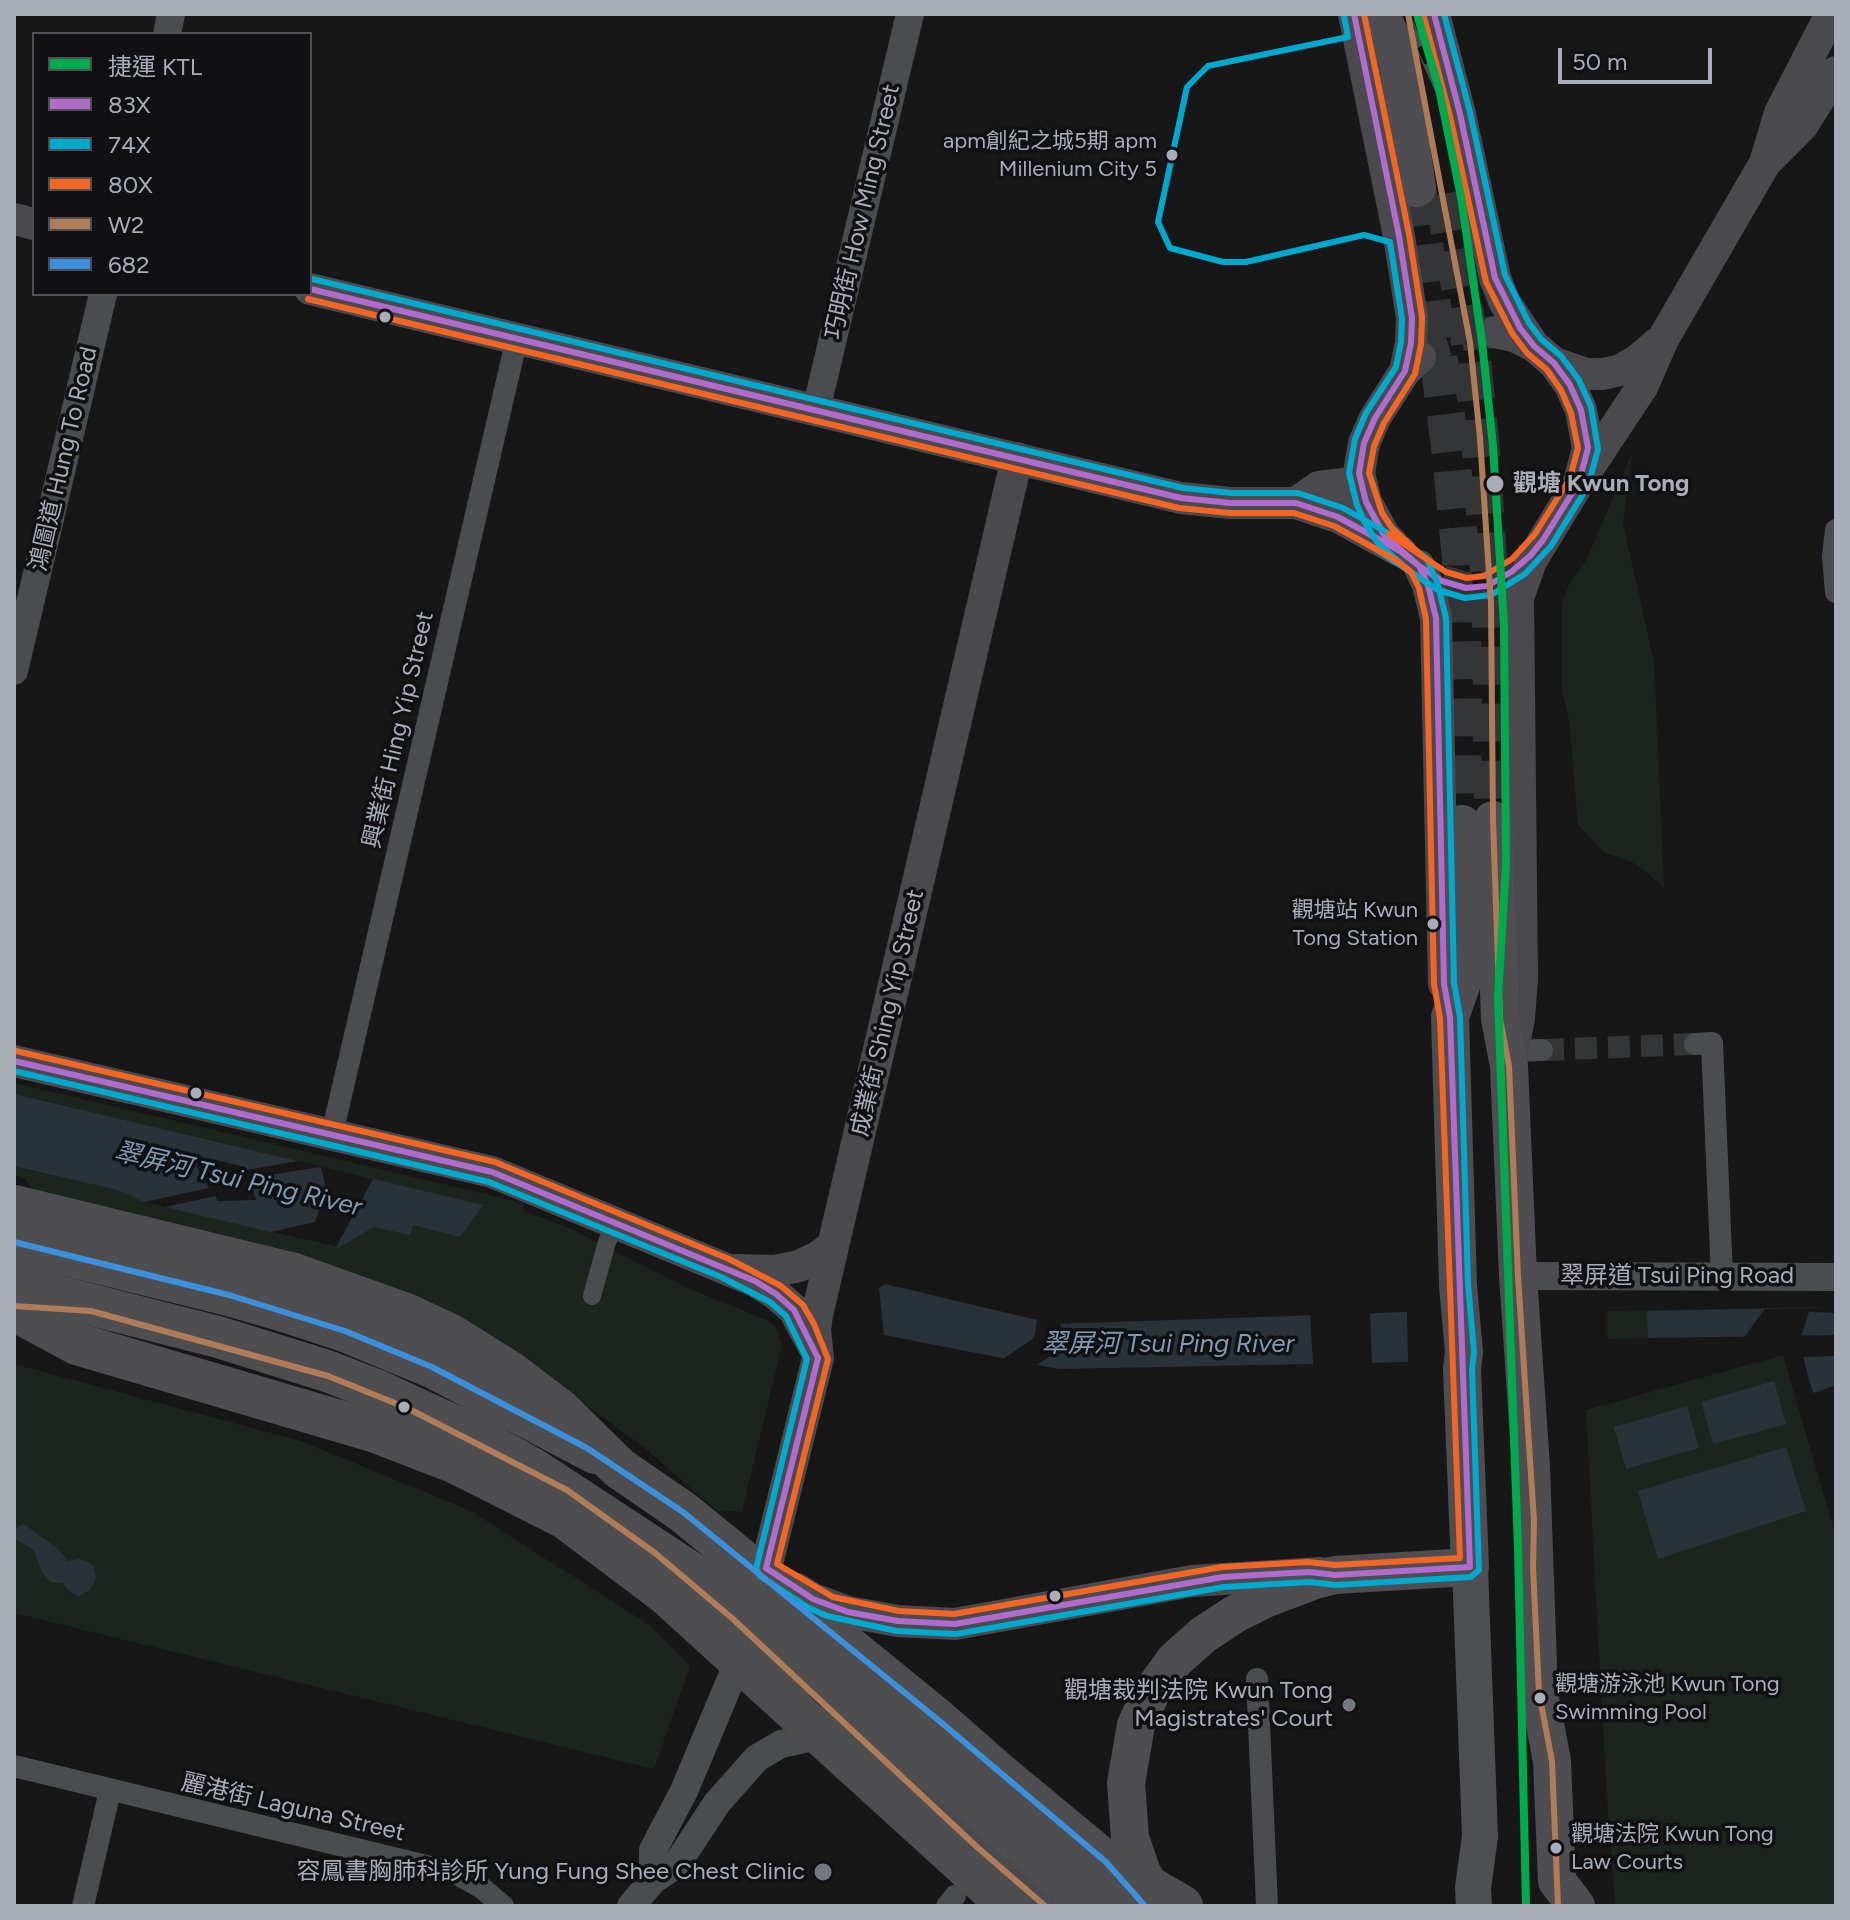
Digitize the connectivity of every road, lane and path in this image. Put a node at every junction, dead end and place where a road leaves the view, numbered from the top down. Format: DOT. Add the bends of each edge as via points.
graph roads {
  1 [pos="910,14"];
  2 [pos="1354,14"];
  3 [pos="1386,14"];
  4 [pos="1408,14"];
  5 [pos="1434,14"];
  6 [pos="1831,14"];
  7 [pos="1836,72"];
  8 [pos="1765,163"];
  9 [pos="312,289"];
  10 [pos="103,296"];
  11 [pos="1495,332"];
  12 [pos="517,338"];
  13 [pos="1663,339"];
  14 [pos="1544,354"];
  15 [pos="816,410"];
  16 [pos="1017,458"];
  17 [pos="1579,482"];
  18 [pos="1366,502"];
  19 [pos="1296,503"];
  20 [pos="1836,530"];
  21 [pos="1420,566"];
  22 [pos="1836,592"];
  23 [pos="14,671"];
  24 [pos="1450,1017"];
  25 [pos="1704,1043"];
  26 [pos="1521,1056"];
  27 [pos="14,1061"];
  28 [pos="332,1134"];
  29 [pos="14,1206"];
  30 [pos="617,1222"];
  31 [pos="14,1226"];
  32 [pos="14,1242"];
  33 [pos="833,1246"];
  34 [pos="128,1251"];
  35 [pos="725,1268"];
  36 [pos="1518,1276"];
  37 [pos="1722,1277"];
  38 [pos="1836,1277"];
  39 [pos="14,1285"];
  40 [pos="592,1296"];
  41 [pos="1461,1304"];
  42 [pos="14,1308"];
  43 [pos="116,1318"];
  44 [pos="818,1358"];
  45 [pos="619,1468"];
  46 [pos="533,1469"];
  47 [pos="565,1518"];
  48 [pos="1470,1567"];
  49 [pos="766,1568"];
  50 [pos="1335,1575"];
  51 [pos="955,1624"];
  52 [pos="749,1635"];
  53 [pos="1257,1679"];
  54 [pos="876,1752"];
  55 [pos="14,1766"];
  56 [pos="110,1791"];
  57 [pos="1106,1862"];
  58 [pos="653,1880"];
  59 [pos="1559,1900"];
  60 [pos="83,1906"];
  61 [pos="503,1906"];
  62 [pos="631,1906"];
  63 [pos="1009,1906"];
  64 [pos="1045,1906"];
  65 [pos="1095,1906"];
  66 [pos="1145,1906"];
  67 [pos="1163,1906"];
  68 [pos="1182,1906"];
  69 [pos="1267,1906"];
  70 [pos="1474,1906"];
  1 -- 15 [label="street, 巧明街 How Ming Street"];
  2 -- 18 [label="main road" via="1412,318 1413,364 1364,443 1359,473"];
  3 -- 4 [label="highway" via="1429,186"];
  5 -- 14 [label="main road" via="1495,278 1505,303"];
  6 -- 8 [label="main road" via="1780,113"];
  7 -- 8 [label="main road" via="1802,126"];
  8 -- 13 [label="main road"];
  9 -- 12 [label="main road"];
  10 -- 23 [label="street, 鴻圖道 Hung To Road"];
  11 -- 14 [label="main road" via="1514,336"];
  12 -- 15 [label="main road"];
  12 -- 28 [label="street, 興業街 Hing Yip Street"];
  13 -- 14 [label="main road" via="1621,370 1603,374 1586,374"];
  13 -- 17 [label="main road" via="1642,387"];
  14 -- 17 [label="main road" via="1570,385 1581,410 1588,448"];
  15 -- 16 [label="main road"];
  16 -- 19 [label="main road" via="1181,498"];
  16 -- 33 [label="main road, 成業街 Shing Yip Street"];
  17 -- 26 [label="main road" via="1536,548 1523,581 1517,621"];
  18 -- 19 [label="main road" via="1344,484 1319,487"];
  18 -- 21 [label="main road" via="1384,535"];
  19 -- 21 [label="main road" via="1338,517"];
  20 -- 22 [label="street"];
  21 -- 24 [label="main road" via="1436,618 1444,984"];
  24 -- 26 [label="highway" via="1462,983 1477,822 1500,1019"];
  24 -- 41 [label="highway"];
  25 -- 37 [label="street"];
  26 -- 36 [label="highway"];
  27 -- 28 [label="main road"];
  28 -- 30 [label="main road" via="492,1172"];
  29 -- 45 [label="highway, bridge" via="294,1274 406,1314 510,1372 561,1411"];
  30 -- 35 [label="main road"];
  30 -- 40 [label="street"];
  31 -- 34 [label="main road"];
  32 -- 45 [label="highway, bridge" via="229,1295 345,1331 432,1367"];
  33 -- 35 [label="main road" via="809,1262 775,1271"];
  33 -- 44 [label="main road, 成業街 Shing Yip Street" via="817,1315"];
  34 -- 43 [label="main road" via="152,1285 149,1299"];
  34 -- 49 [label="main road" via="240,1276 353,1314 441,1352 574,1427"];
  35 -- 44 [label="main road" via="765,1287 794,1310"];
  36 -- 37 [label="street, 翠屏道 Tsui Ping Road"];
  36 -- 41 [label="highway"];
  36 -- 59 [label="highway" via="1539,1693 1552,1761"];
  37 -- 38 [label="street, 翠屏道 Tsui Ping Road"];
  39 -- 46 [label="highway, bridge" via="327,1371 404,1401"];
  41 -- 48 [label="highway"];
  42 -- 43 [label="main road" via="91,1311"];
  42 -- 47 [label="highway" via="77,1344 381,1434 456,1463"];
  43 -- 52 [label="main road" via="328,1376 407,1408 567,1490 655,1553"];
  44 -- 49 [label="main road, 成業街 Shing Yip Street"];
  45 -- 57 [label="highway, bridge" via="683,1512"];
  46 -- 47 [label="highway"];
  46 -- 65 [label="highway, bridge" via="696,1576"];
  47 -- 63 [label="highway, bridge" via="666,1594"];
  48 -- 50 [label="highway"];
  48 -- 70 [label="main road" via="1480,1836"];
  49 -- 51 [label="main road" via="813,1599 848,1612"];
  50 -- 51 [label="main road" via="1309,1572 1192,1581"];
  50 -- 67 [label="highway, bridge" via="1265,1599 1203,1635 1162,1676 1143,1710 1131,1743 1125,1801 1142,1873"];
  51 -- 54 [label="main road" via="895,1638 870,1661 861,1703"];
  52 -- 54 [label="main road"];
  52 -- 58 [label="street" via="684,1791 653,1850"];
  53 -- 69 [label="street"];
  54 -- 58 [label="street" via="844,1738 817,1736 767,1751 717,1803 677,1864"];
  54 -- 64 [label="main road"];
  55 -- 56 [label="street, 麗港街 Laguna Street"];
  56 -- 60 [label="street"];
  56 -- 61 [label="street, 麗港街 Laguna Street" via="455,1873"];
  57 -- 66 [label="highway"];
  57 -- 68 [label="highway, bridge"];
  58 -- 62 [label="street"];
}
